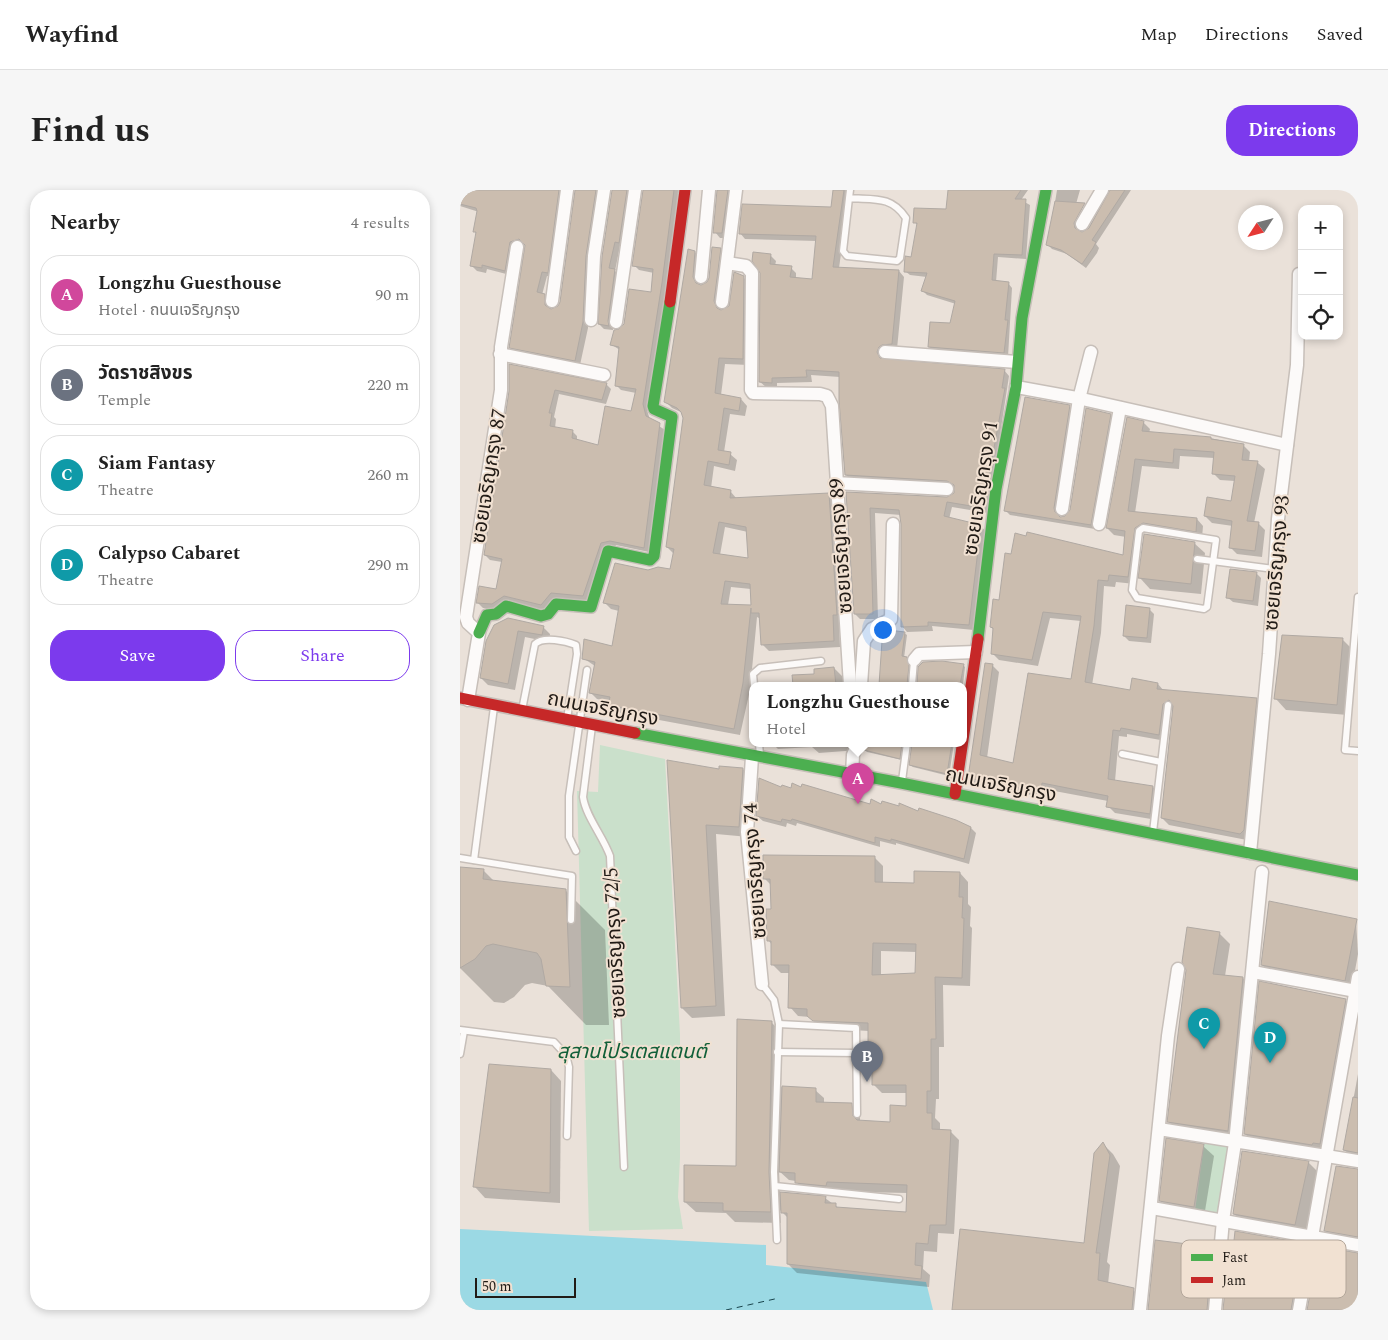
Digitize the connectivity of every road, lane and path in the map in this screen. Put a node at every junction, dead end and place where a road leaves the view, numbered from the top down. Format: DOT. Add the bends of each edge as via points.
graph roads {
  1 [pos="567,190"];
  2 [pos="604,190"];
  3 [pos="635,190"];
  4 [pos="685,190"];
  5 [pos="710,190"];
  6 [pos="736,190"];
  7 [pos="850,190"];
  8 [pos="1046,190"];
  9 [pos="1102,190"];
  10 [pos="849,198"];
  11 [pos="1082,224"];
  12 [pos="517,247"];
  13 [pos="727,262"];
  14 [pos="701,277"];
  15 [pos="1299,295"];
  16 [pos="552,301"];
  17 [pos="722,302"];
  18 [pos="591,320"];
  19 [pos="616,322"];
  20 [pos="885,352"];
  21 [pos="1091,352"];
  22 [pos="500,354"];
  23 [pos="1017,362"];
  24 [pos="604,374"];
  25 [pos="1016,387"];
  26 [pos="1079,399"];
  27 [pos="1120,408"];
  28 [pos="1287,445"];
  29 [pos="836,483"];
  30 [pos="947,489"];
  31 [pos="1062,509"];
  32 [pos="893,524"];
  33 [pos="1099,524"];
  34 [pos="1197,559"];
  35 [pos="1214,561"];
  36 [pos="1274,570"];
  37 [pos="1358,597"];
  38 [pos="479,633"];
  39 [pos="976,652"];
  40 [pos="914,660"];
  41 [pos="821,661"];
  42 [pos="587,670"];
  43 [pos="754,682"];
  44 [pos="850,682"];
  45 [pos="861,682"];
  46 [pos="912,682"];
  47 [pos="464,699"];
  48 [pos="494,705"];
  49 [pos="1168,705"];
  50 [pos="522,711"];
  51 [pos="967,716"];
  52 [pos="567,720"];
  53 [pos="580,723"];
  54 [pos="593,725"];
  55 [pos="758,747"];
  56 [pos="906,747"];
  57 [pos="963,747"];
  58 [pos="853,749"];
  59 [pos="1358,752"];
  60 [pos="1122,754"];
  61 [pos="756,758"];
  62 [pos="1161,762"];
  63 [pos="852,774"];
  64 [pos="901,783"];
  65 [pos="956,794"];
  66 [pos="1153,833"];
  67 [pos="576,852"];
  68 [pos="1250,853"];
  69 [pos="460,858"];
  70 [pos="474,860"];
  71 [pos="1262,872"];
  72 [pos="1358,875"];
  73 [pos="571,920"];
  74 [pos="1178,970"];
  75 [pos="1253,972"];
  76 [pos="1358,977"];
  77 [pos="762,984"];
  78 [pos="1356,991"];
  79 [pos="779,1024"];
  80 [pos="462,1030"];
  81 [pos="777,1052"];
  82 [pos="856,1053"];
  83 [pos="460,1054"];
  84 [pos="857,1114"];
  85 [pos="1159,1129"];
  86 [pos="567,1136"];
  87 [pos="1235,1142"];
  88 [pos="1327,1155"];
  89 [pos="1358,1161"];
  90 [pos="624,1167"];
  91 [pos="775,1186"];
  92 [pos="899,1200"];
  93 [pos="1152,1208"];
  94 [pos="1223,1220"];
  95 [pos="1312,1235"];
  96 [pos="777,1240"];
  97 [pos="1221,1240"];
  98 [pos="1311,1240"];
  99 [pos="1335,1240"];
  100 [pos="1140,1310"];
  1 -- 16 [label="street"];
  2 -- 18 [label="street" via="594,256"];
  3 -- 19 [label="street"];
  4 -- 38 [label="street" via="654,406 654,409 672,417 654,556 650,560 608,551 591,607 556,604 548,614 541,616 506,606 496,614 486,615"];
  5 -- 14 [label="street"];
  6 -- 13 [label="street"];
  7 -- 10 [label="lane"];
  8 -- 23 [label="street, ซอยเจริญกรุง 91"];
  9 -- 11 [label="street"];
  10 -- 10 [label="lane" via="889,201 902,211 906,218 897,261 846,256 843,251"];
  12 -- 22 [label="street, ซอยเจริญกรุง 87"];
  13 -- 17 [label="street"];
  13 -- 29 [label="street, ซอยเจริญกรุง 89" via="746,266 752,273 751,390 753,393 826,396 832,406"];
  15 -- 28 [label="street, ซอยเจริญกรุง 93" via="1297,365"];
  20 -- 23 [label="street"];
  21 -- 26 [label="street"];
  22 -- 24 [label="street"];
  22 -- 38 [label="street, ซอยเจริญกรุง 87" via="501,390 466,617"];
  23 -- 25 [label="street, ซอยเจริญกรุง 91"];
  25 -- 26 [label="street"];
  25 -- 39 [label="street, ซอยเจริญกรุง 91" via="996,489"];
  26 -- 27 [label="street"];
  26 -- 31 [label="street"];
  27 -- 28 [label="street"];
  27 -- 33 [label="street"];
  28 -- 36 [label="street, ซอยเจริญกรุง 93"];
  29 -- 30 [label="street"];
  29 -- 44 [label="street, ซอยเจริญกรุง 89"];
  32 -- 45 [label="street" via="891,619 867,633"];
  34 -- 35 [label="lane"];
  35 -- 35 [label="lane" via="1209,605 1204,609 1137,598 1132,590 1139,532 1143,528 1214,539"];
  35 -- 36 [label="lane"];
  36 -- 68 [label="street, ซอยเจริญกรุง 93"];
  37 -- 59 [label="lane" via="1346,750"];
  38 -- 47 [label="street"];
  39 -- 40 [label="street" via="919,654"];
  39 -- 51 [label="street, ซอยเจริญกรุง 91"];
  40 -- 46 [label="lane"];
  41 -- 43 [label="lane" via="760,668 753,674"];
  42 -- 53 [label="lane, ซอยเจริญกรุง 72/5"];
  47 -- 48 [label="street, ถนนเจริญกรุง"];
  48 -- 50 [label="street, ถนนเจริญกรุง"];
  48 -- 70 [label="lane"];
  49 -- 62 [label="lane"];
  50 -- 52 [label="street, ถนนเจริญกรุง"];
  50 -- 52 [label="lane" via="535,644 541,640 570,642 576,646 578,654"];
  52 -- 53 [label="street, ถนนเจริญกรุง"];
  53 -- 54 [label="street, ถนนเจริญกรุง"];
  53 -- 67 [label="lane, ซอยเจริญกรุง 72/5" via="569,796 569,837"];
  54 -- 61 [label="street, ถนนเจริญกรุง"];
  54 -- 90 [label="lane, ซอยเจริญกรุง 72/5" via="583,797 584,806 610,856"];
  55 -- 61 [label="lane"];
  56 -- 64 [label="lane"];
  57 -- 65 [label="street, ซอยเจริญกรุง 91"];
  58 -- 63 [label="street"];
  60 -- 62 [label="lane"];
  61 -- 63 [label="street, ถนนเจริญกรุง"];
  61 -- 77 [label="street, ซอยเจริญกรุง 74" via="747,832"];
  62 -- 66 [label="lane"];
  63 -- 64 [label="street, ถนนเจริญกรุง"];
  64 -- 65 [label="street, ถนนเจริญกรุง"];
  65 -- 66 [label="street, ถนนเจริญกรุง"];
  66 -- 68 [label="street, ถนนเจริญกรุง"];
  68 -- 72 [label="street, ถนนเจริญกรุง"];
  69 -- 70 [label="lane"];
  70 -- 73 [label="lane" via="572,876"];
  71 -- 75 [label="street"];
  74 -- 85 [label="street"];
  75 -- 78 [label="street"];
  75 -- 87 [label="street"];
  76 -- 78 [label="street"];
  77 -- 79 [label="lane" via="774,1000"];
  78 -- 88 [label="street"];
  79 -- 81 [label="lane"];
  79 -- 82 [label="lane" via="856,1028"];
  80 -- 83 [label="lane"];
  80 -- 86 [label="lane" via="554,1042 566,1055 569,1067"];
  81 -- 82 [label="lane"];
  81 -- 91 [label="lane"];
  82 -- 84 [label="lane"];
  85 -- 87 [label="street"];
  85 -- 93 [label="street"];
  87 -- 88 [label="street"];
  87 -- 94 [label="street"];
  88 -- 89 [label="street"];
  88 -- 95 [label="street"];
  91 -- 92 [label="lane"];
  91 -- 96 [label="lane"];
  93 -- 94 [label="street"];
  93 -- 100 [label="street"];
  94 -- 95 [label="street"];
  94 -- 97 [label="street"];
  95 -- 98 [label="street"];
  95 -- 99 [label="street"];
}
